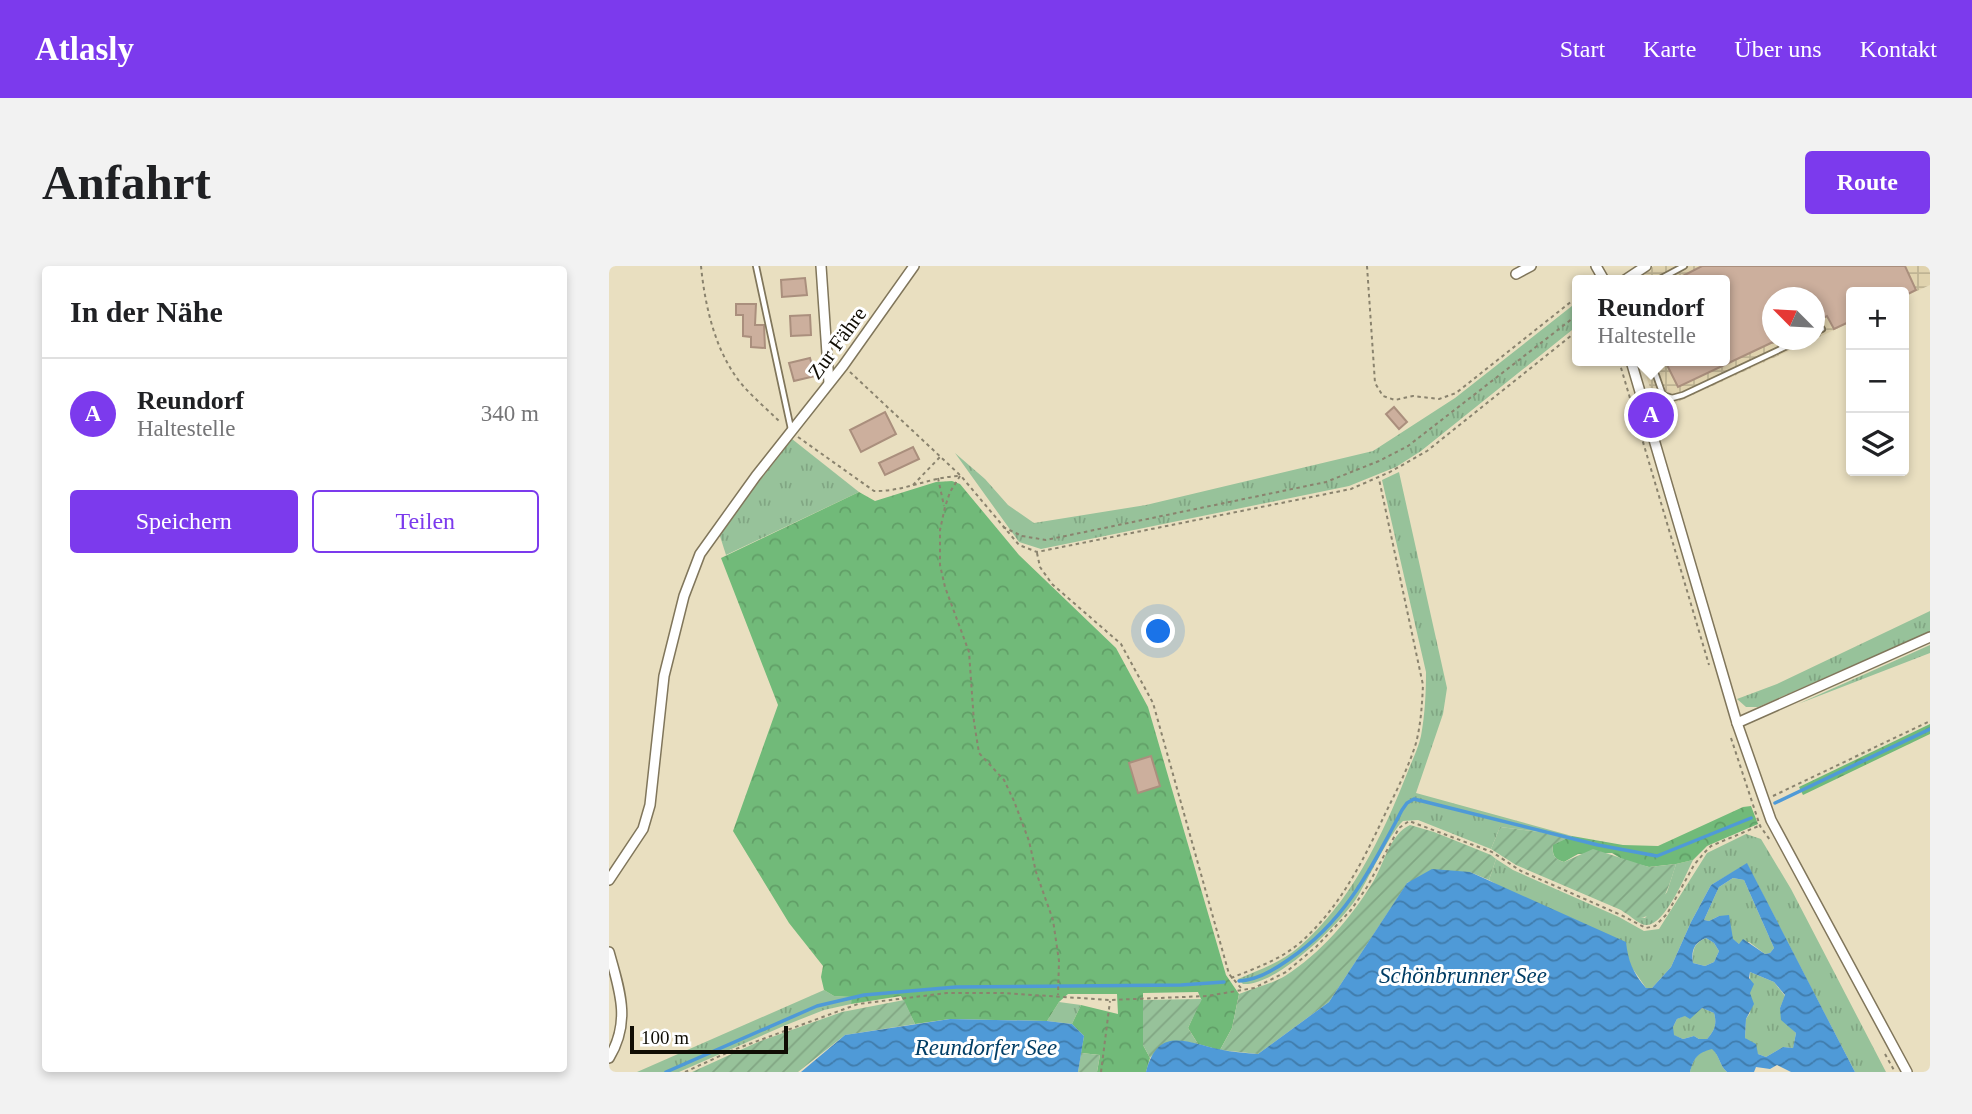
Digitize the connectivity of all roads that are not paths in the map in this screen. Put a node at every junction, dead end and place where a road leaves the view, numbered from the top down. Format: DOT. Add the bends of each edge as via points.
graph roads {
  1 [pos="756,266"];
  2 [pos="821,266"];
  3 [pos="914,266"];
  4 [pos="1531,266"];
  5 [pos="1683,266"];
  6 [pos="1516,274"];
  7 [pos="1667,275"];
  8 [pos="1779,350"];
  9 [pos="1633,366"];
  10 [pos="1653,366"];
  11 [pos="829,383"];
  12 [pos="1663,395"];
  13 [pos="1646,407"];
  14 [pos="789,436"];
  15 [pos="1930,637"];
  16 [pos="1737,723"];
  17 [pos="609,880"];
  18 [pos="609,952"];
  19 [pos="609,1058"];
  20 [pos="1907,1072"];
  1 -- 14 [label="lane"];
  2 -- 11 [label="street"];
  3 -- 11 [label="street, Zur Fähre"];
  4 -- 6 [label="street"];
  5 -- 7 [label="lane"];
  8 -- 12 [label="lane" via="1683,395"];
  9 -- 13 [label="street"];
  10 -- 12 [label="lane"];
  11 -- 14 [label="street, Zur Fähre"];
  12 -- 13 [label="lane"];
  13 -- 16 [label="street"];
  14 -- 17 [label="street, Zur Fähre" via="700,554 664,676 650,805 643,829"];
  15 -- 16 [label="street"];
  16 -- 20 [label="street" via="1771,820"];
  18 -- 19 [label="street" via="623,1022"];
}
